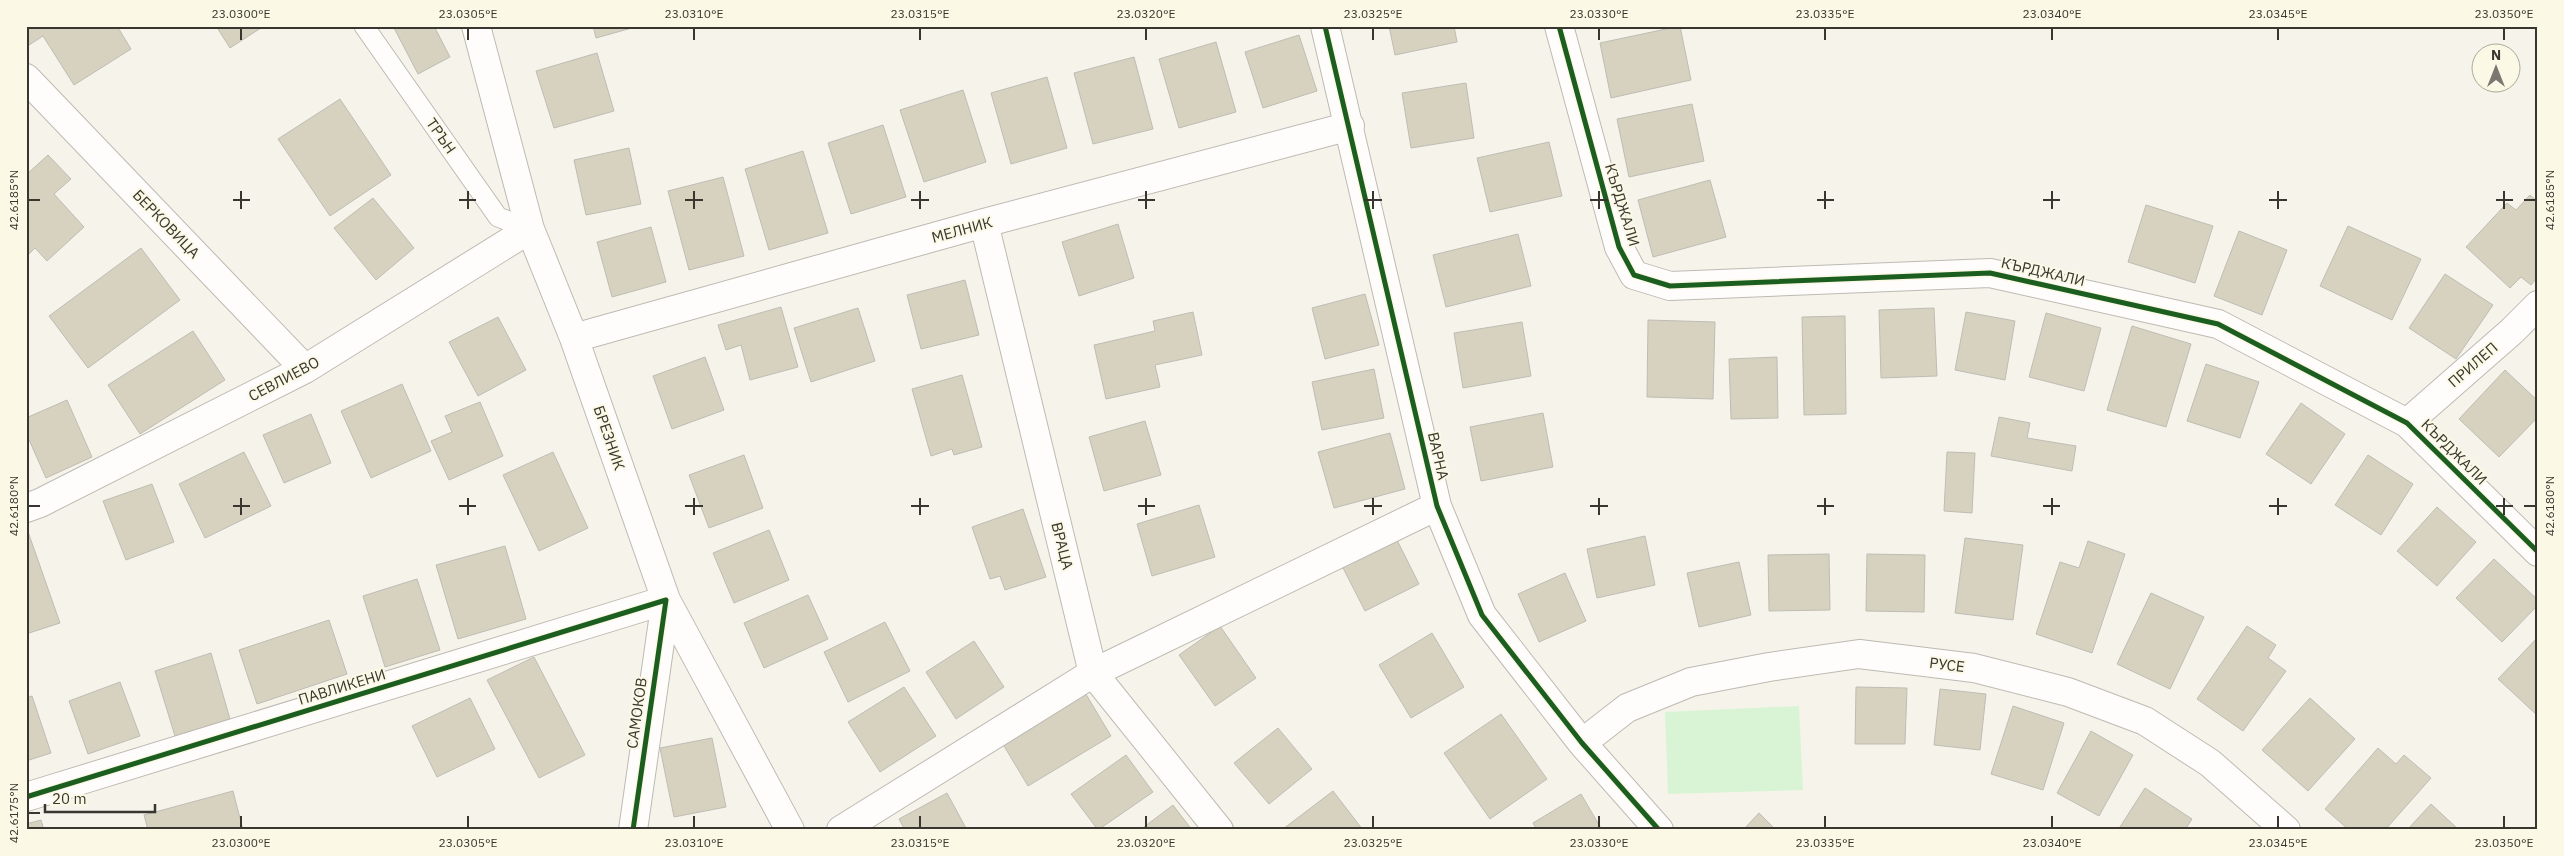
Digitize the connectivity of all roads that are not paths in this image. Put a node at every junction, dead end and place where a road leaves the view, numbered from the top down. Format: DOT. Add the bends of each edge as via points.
graph roads {
  1 [pos="364,26"];
  2 [pos="476,26"];
  3 [pos="1325,26"];
  4 [pos="1559,26"];
  5 [pos="26,78"];
  6 [pos="1350,126"];
  7 [pos="984,223"];
  8 [pos="530,229"];
  9 [pos="2538,305"];
  10 [pos="574,338"];
  11 [pos="305,369"];
  12 [pos="2407,423"];
  13 [pos="1437,506"];
  14 [pos="26,508"];
  15 [pos="2538,552"];
  16 [pos="666,600"];
  17 [pos="1093,673"];
  18 [pos="1582,743"];
  19 [pos="26,797"];
  20 [pos="633,830"];
  21 [pos="790,830"];
  22 [pos="841,830"];
  23 [pos="1219,830"];
  24 [pos="1659,830"];
  25 [pos="2286,830"];
  1 -- 8 [label="lane, ТРЪН" via="498,217"];
  2 -- 8 [label="street, БРЕЗНИК"];
  3 -- 6 [label="street, ВАРНА"];
  4 -- 12 [label="street, КЪРДЖАЛИ" via="1620,247 1634,275 1670,286 1990,273 2218,324"];
  5 -- 11 [label="street, БЕРКОВИЦА"];
  6 -- 7 [label="street, МЕЛНИК"];
  6 -- 13 [label="street, ВАРНА"];
  7 -- 10 [label="street, МЕЛНИК"];
  7 -- 17 [label="street, ВРАЦА"];
  8 -- 10 [label="street, БРЕЗНИК"];
  8 -- 11 [label="street, СЕВЛИЕВО"];
  9 -- 12 [label="street, ПРИЛЕП"];
  10 -- 16 [label="street, БРЕЗНИК"];
  11 -- 14 [label="street, СЕВЛИЕВО"];
  12 -- 15 [label="street, КЪРДЖАЛИ"];
  13 -- 17 [label="street"];
  13 -- 18 [label="street, ВАРНА" via="1482,615"];
  16 -- 19 [label="street, ПАВЛИКЕНИ"];
  16 -- 20 [label="street, САМОКОВ"];
  16 -- 21 [label="street, БРЕЗНИК"];
  17 -- 22 [label="street"];
  17 -- 23 [label="street, ВРАЦА"];
  18 -- 24 [label="street, ВАРНА"];
  18 -- 25 [label="street, РУСЕ" via="1627,708 1690,682 1859,654 1974,668 2068,692 2145,722 2210,763"];
}
